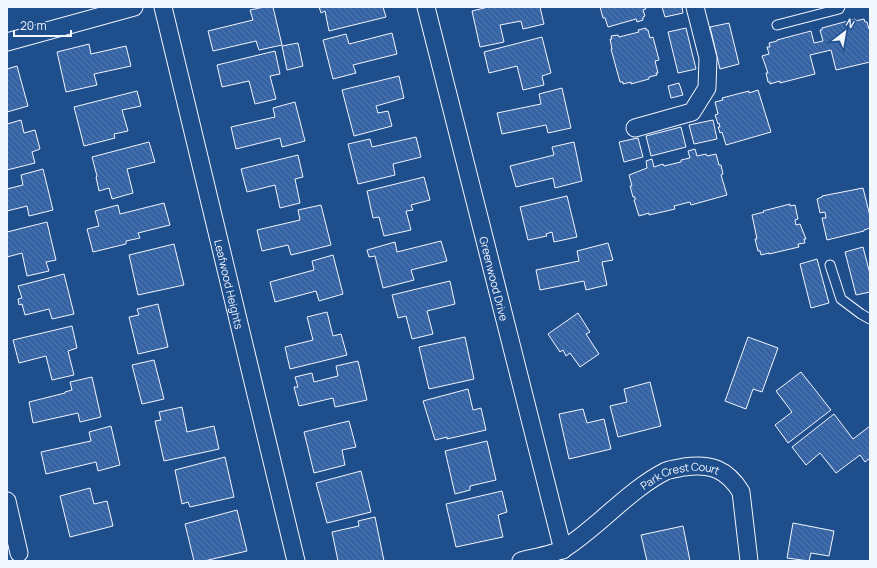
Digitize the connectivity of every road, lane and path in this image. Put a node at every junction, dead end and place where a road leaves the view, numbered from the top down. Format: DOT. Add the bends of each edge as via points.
graph roads {
  1 [pos="134,7"];
  2 [pos="163,7"];
  3 [pos="426,7"];
  4 [pos="695,7"];
  5 [pos="840,7"];
  6 [pos="777,25"];
  7 [pos="7,42"];
  8 [pos="635,128"];
  9 [pos="830,265"];
  10 [pos="870,319"];
  11 [pos="7,501"];
  12 [pos="563,550"];
  13 [pos="19,557"];
  14 [pos="296,561"];
  15 [pos="521,561"];
  16 [pos="749,561"];
  1 -- 7 [label="street"];
  2 -- 14 [label="street, Leafwood Heights"];
  3 -- 12 [label="street, Greenwood Drive"];
  4 -- 8 [label="street" via="708,58 707,88 692,112"];
  5 -- 6 [label="lane"];
  9 -- 10 [label="lane" via="841,299"];
  11 -- 13 [label="street"];
  12 -- 15 [label="street"];
  12 -- 16 [label="street, Park Crest Court" via="638,489 667,470 694,466 716,468 725,473 741,492"];
}
